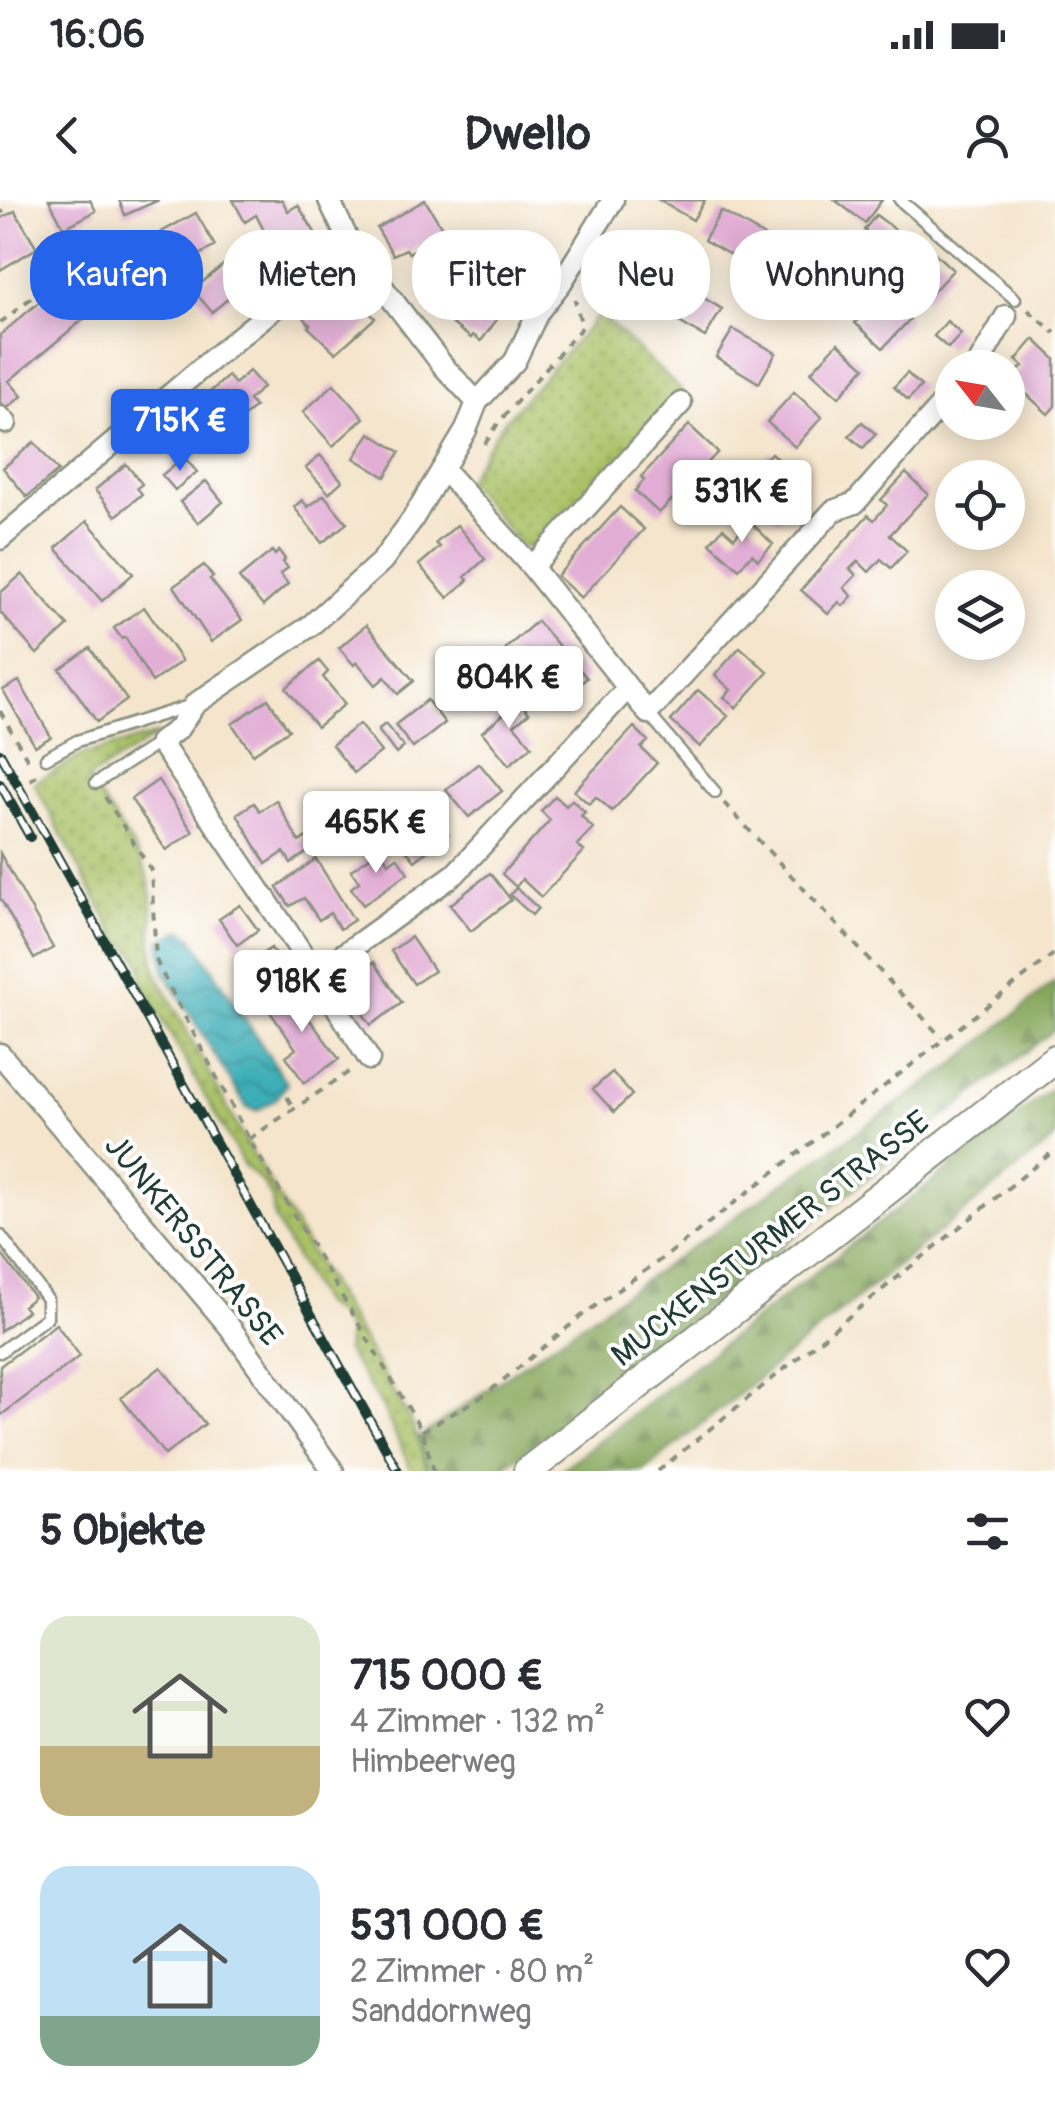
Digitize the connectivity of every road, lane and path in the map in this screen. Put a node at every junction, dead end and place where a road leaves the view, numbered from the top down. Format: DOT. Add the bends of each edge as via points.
graph roads {
  1 [pos="329,200"];
  2 [pos="613,200"];
  3 [pos="900,200"];
  4 [pos="343,230"];
  5 [pos="572,286"];
  6 [pos="30,299"];
  7 [pos="392,299"];
  8 [pos="1011,308"];
  9 [pos="260,320"];
  10 [pos="0,324"];
  11 [pos="1055,333"];
  12 [pos="986,350"];
  13 [pos="477,402"];
  14 [pos="681,403"];
  15 [pos="935,412"];
  16 [pos="450,477"];
  17 [pos="0,539"];
  18 [pos="532,567"];
  19 [pos="628,688"];
  20 [pos="195,704"];
  21 [pos="0,712"];
  22 [pos="648,714"];
  23 [pos="160,742"];
  24 [pos="46,758"];
  25 [pos="31,766"];
  26 [pos="96,783"];
  27 [pos="714,792"];
  28 [pos="1055,953"];
  29 [pos="316,974"];
  30 [pos="944,1040"];
  31 [pos="0,1054"];
  32 [pos="369,1059"];
  33 [pos="1055,1059"];
  34 [pos="287,1097"];
  35 [pos="294,1109"];
  36 [pos="248,1139"];
  37 [pos="1055,1150"];
  38 [pos="0,1236"];
  39 [pos="0,1352"];
  40 [pos="422,1431"];
  41 [pos="333,1471"];
  42 [pos="434,1471"];
  43 [pos="528,1471"];
  44 [pos="658,1471"];
  1 -- 4 [label="street"];
  2 -- 13 [label="street" via="538,312 515,360"];
  3 -- 8 [label="lane"];
  5 -- 16 [label="path" via="582,327"];
  6 -- 10 [label="path"];
  7 -- 13 [label="street"];
  8 -- 11 [label="path"];
  8 -- 12 [label="street"];
  9 -- 17 [label="street"];
  13 -- 16 [label="street"];
  14 -- 18 [label="street"];
  15 -- 22 [label="street" via="854,503 833,511"];
  16 -- 18 [label="street"];
  16 -- 20 [label="street" via="371,572 310,626"];
  18 -- 19 [label="street"];
  19 -- 22 [label="street"];
  19 -- 29 [label="street" via="456,874"];
  20 -- 23 [label="street" via="178,730"];
  20 -- 24 [label="lane" via="116,726"];
  21 -- 25 [label="path"];
  22 -- 27 [label="lane"];
  23 -- 26 [label="lane"];
  23 -- 29 [label="street"];
  26 -- 36 [label="path" via="151,870 156,960"];
  27 -- 30 [label="path"];
  28 -- 30 [label="path"];
  29 -- 32 [label="street"];
  30 -- 40 [label="path" via="485,1395"];
  31 -- 41 [label="street, JUNKERSSTRASSE" via="231,1328"];
  32 -- 35 [label="path"];
  33 -- 43 [label="main road, MUCKENSTURMER STRASSE"];
  34 -- 35 [label="path"];
  35 -- 36 [label="path"];
  36 -- 40 [label="path"];
  37 -- 44 [label="path"];
  38 -- 39 [label="lane" via="48,1299 48,1317"];
  40 -- 42 [label="path"];
}
